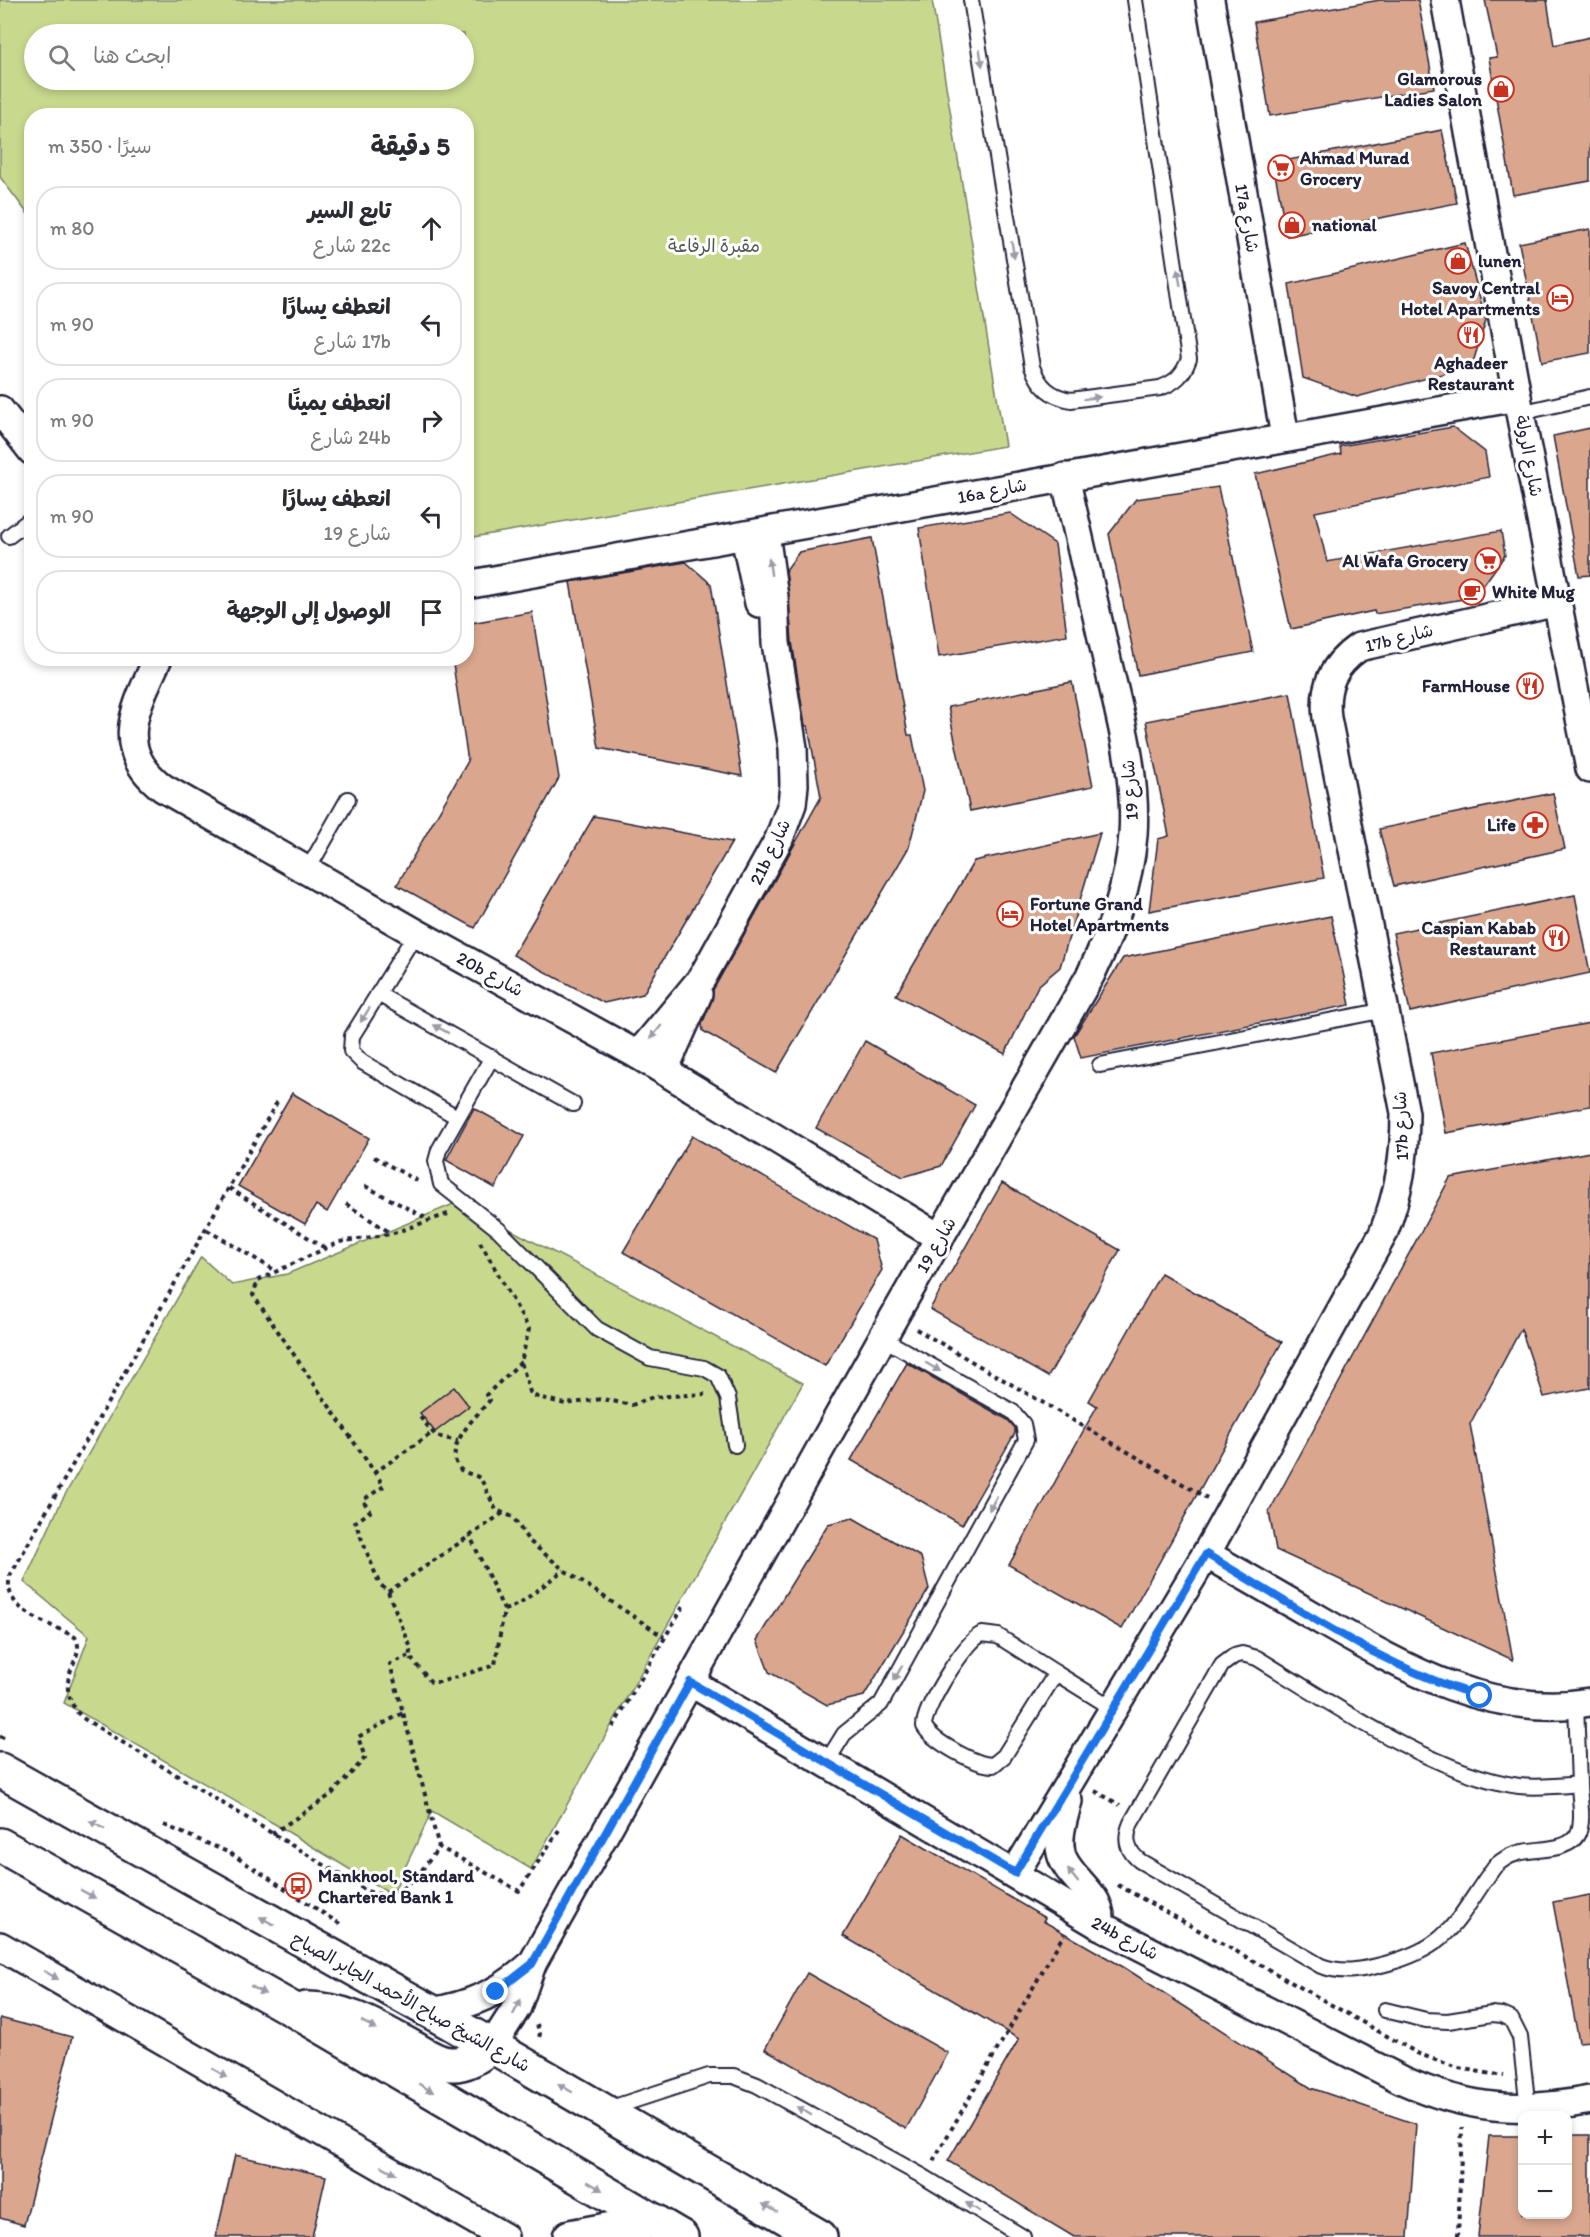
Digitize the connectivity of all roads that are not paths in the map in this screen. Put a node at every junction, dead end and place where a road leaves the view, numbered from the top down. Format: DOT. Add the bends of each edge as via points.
graph roads {
  1 [pos="971,0"];
  2 [pos="1135,0"];
  3 [pos="1210,0"];
  4 [pos="1445,0"];
  5 [pos="1590,398"];
  6 [pos="1519,405"];
  7 [pos="0,410"];
  8 [pos="1284,437"];
  9 [pos="24,441"];
  10 [pos="1065,477"];
  11 [pos="24,524"];
  12 [pos="755,535"];
  13 [pos="9,536"];
  14 [pos="474,584"];
  15 [pos="1557,602"];
  16 [pos="155,666"];
  17 [pos="1590,769"];
  18 [pos="348,799"];
  19 [pos="307,871"];
  20 [pos="416,933"];
  21 [pos="702,978"];
  22 [pos="378,994"];
  23 [pos="1386,1010"];
  24 [pos="638,1055"];
  25 [pos="492,1057"];
  26 [pos="1100,1065"];
  27 [pos="664,1070"];
  28 [pos="573,1104"];
  29 [pos="457,1117"];
  30 [pos="940,1238"];
  31 [pos="888,1328"];
  32 [pos="735,1445"];
  33 [pos="1206,1554"];
  34 [pos="1056,1673"];
  35 [pos="690,1682"];
  36 [pos="1583,1703"];
  37 [pos="1114,1709"];
  38 [pos="5,1756"];
  39 [pos="826,1763"];
  40 [pos="1073,1780"];
  41 [pos="1579,1784"];
  42 [pos="0,1845"];
  43 [pos="1015,1873"];
  44 [pos="1088,1918"];
  45 [pos="0,1946"];
  46 [pos="532,1964"];
  47 [pos="292,2009"];
  48 [pos="1385,2010"];
  49 [pos="430,2012"];
  50 [pos="492,2046"];
  51 [pos="1590,2100"];
  52 [pos="1528,2109"];
  53 [pos="604,2111"];
  54 [pos="668,2229"];
  55 [pos="504,2237"];
  56 [pos="570,2237"];
  57 [pos="820,2237"];
  58 [pos="1023,2237"];
  1 -- 2 [label="lane, one-way" via="1032,367 1046,390 1071,400 1160,388 1174,383 1184,373 1189,359"];
  3 -- 8 [label="street, 17a شارع"];
  4 -- 6 [label="street, شارع الرولة"];
  5 -- 6 [label="lane"];
  6 -- 8 [label="street, 16a شارع"];
  6 -- 15 [label="street, شارع الرولة"];
  7 -- 9 [label="street"];
  8 -- 10 [label="street, 16a شارع"];
  10 -- 12 [label="street, 16a شارع"];
  10 -- 30 [label="street, شارع 19" via="1125,737 1133,835 1126,883 1112,930 1091,974"];
  11 -- 13 [label="lane"];
  12 -- 14 [label="street, 16a شارع"];
  12 -- 21 [label="street, 21b شارع" via="774,597 776,643 793,748 792,804 779,839"];
  15 -- 17 [label="street, شارع الرولة"];
  15 -- 23 [label="street, 17b شارع" via="1359,647 1334,669 1325,701 1327,718"];
  16 -- 19 [label="street, 20b شارع" via="133,716 131,733 140,765 163,788"];
  18 -- 19 [label="lane"];
  19 -- 20 [label="street, 20b شارع"];
  20 -- 22 [label="lane"];
  20 -- 24 [label="street, 20b شارع"];
  21 -- 24 [label="street, 21b شارع, one-way"];
  21 -- 27 [label="street, 21b شارع" via="690,1016"];
  25 -- 22 [label="lane, one-way"];
  22 -- 29 [label="lane, one-way" via="352,1035 351,1051"];
  23 -- 26 [label="lane"];
  23 -- 33 [label="street, 17b شارع" via="1405,1113 1402,1175 1394,1205 1383,1234"];
  24 -- 27 [label="street, 20b شارع"];
  25 -- 28 [label="lane"];
  25 -- 29 [label="lane"];
  27 -- 30 [label="street, 20b شارع"];
  29 -- 32 [label="lane" via="435,1161 441,1184 499,1230 597,1329 650,1358 704,1368 718,1376 728,1398"];
  30 -- 31 [label="street, شارع 19"];
  31 -- 35 [label="street, شارع 19"];
  31 -- 39 [label="lane, one-way" via="1013,1412 1023,1424 1026,1440 881,1704 850,1728"];
  33 -- 36 [label="street" via="1390,1660 1434,1681 1504,1700 1552,1705"];
  33 -- 37 [label="street, 17b شارع"];
  34 -- 34 [label="lane" via="998,1636 982,1634 968,1644 927,1711 924,1726 933,1738 978,1762 993,1765 1004,1756"];
  34 -- 37 [label="lane"];
  35 -- 39 [label="street, 24b شارع"];
  35 -- 46 [label="street, شارع 19"];
  36 -- 41 [label="lane"];
  37 -- 40 [label="street, 17b شارع"];
  49 -- 38 [label="main road, شارع الشيخ صباح الأحمد الجابر الصباح, one-way"];
  39 -- 43 [label="street, 24b شارع"];
  40 -- 43 [label="street, 17b شارع"];
  44 -- 40 [label="street, 17b شارع, one-way" via="1101,1918 1097,1904 1071,1875 1061,1854 1060,1831"];
  41 -- 41 [label="lane" via="1579,1830 1570,1843 1503,1859 1439,1941 1411,1956 1353,1971 1321,1966 1140,1861 1126,1840 1136,1814 1222,1665 1242,1654 1257,1658 1343,1711 1461,1771 1519,1786"];
  42 -- 47 [label="main road, one-way"];
  43 -- 44 [label="street, 24b شارع"];
  44 -- 52 [label="street, 24b شارع" via="1432,2094 1463,2103"];
  45 -- 55 [label="street, one-way"];
  46 -- 49 [label="street, شارع 19" via="515,1980 485,1997 453,2009"];
  50 -- 46 [label="street, شارع 19, one-way" via="517,2007"];
  47 -- 50 [label="main road, one-way" via="346,2015 439,2062 472,2060"];
  47 -- 54 [label="main road, one-way"];
  48 -- 52 [label="lane" via="1405,2017 1448,2021 1502,2015 1517,2027"];
  49 -- 50 [label="main road, شارع الشيخ صباح الأحمد الجابر الصباح"];
  53 -- 50 [label="main road, شارع الشيخ صباح الأحمد الجابر الصباح, one-way"];
  51 -- 52 [label="street, 24b شارع"];
  57 -- 53 [label="main road, شارع الشيخ صباح الأحمد الجابر الصباح, one-way"];
  58 -- 53 [label="lane, one-way" via="924,2177 734,2076 709,2076"];
  54 -- 56 [label="main road"];
}
